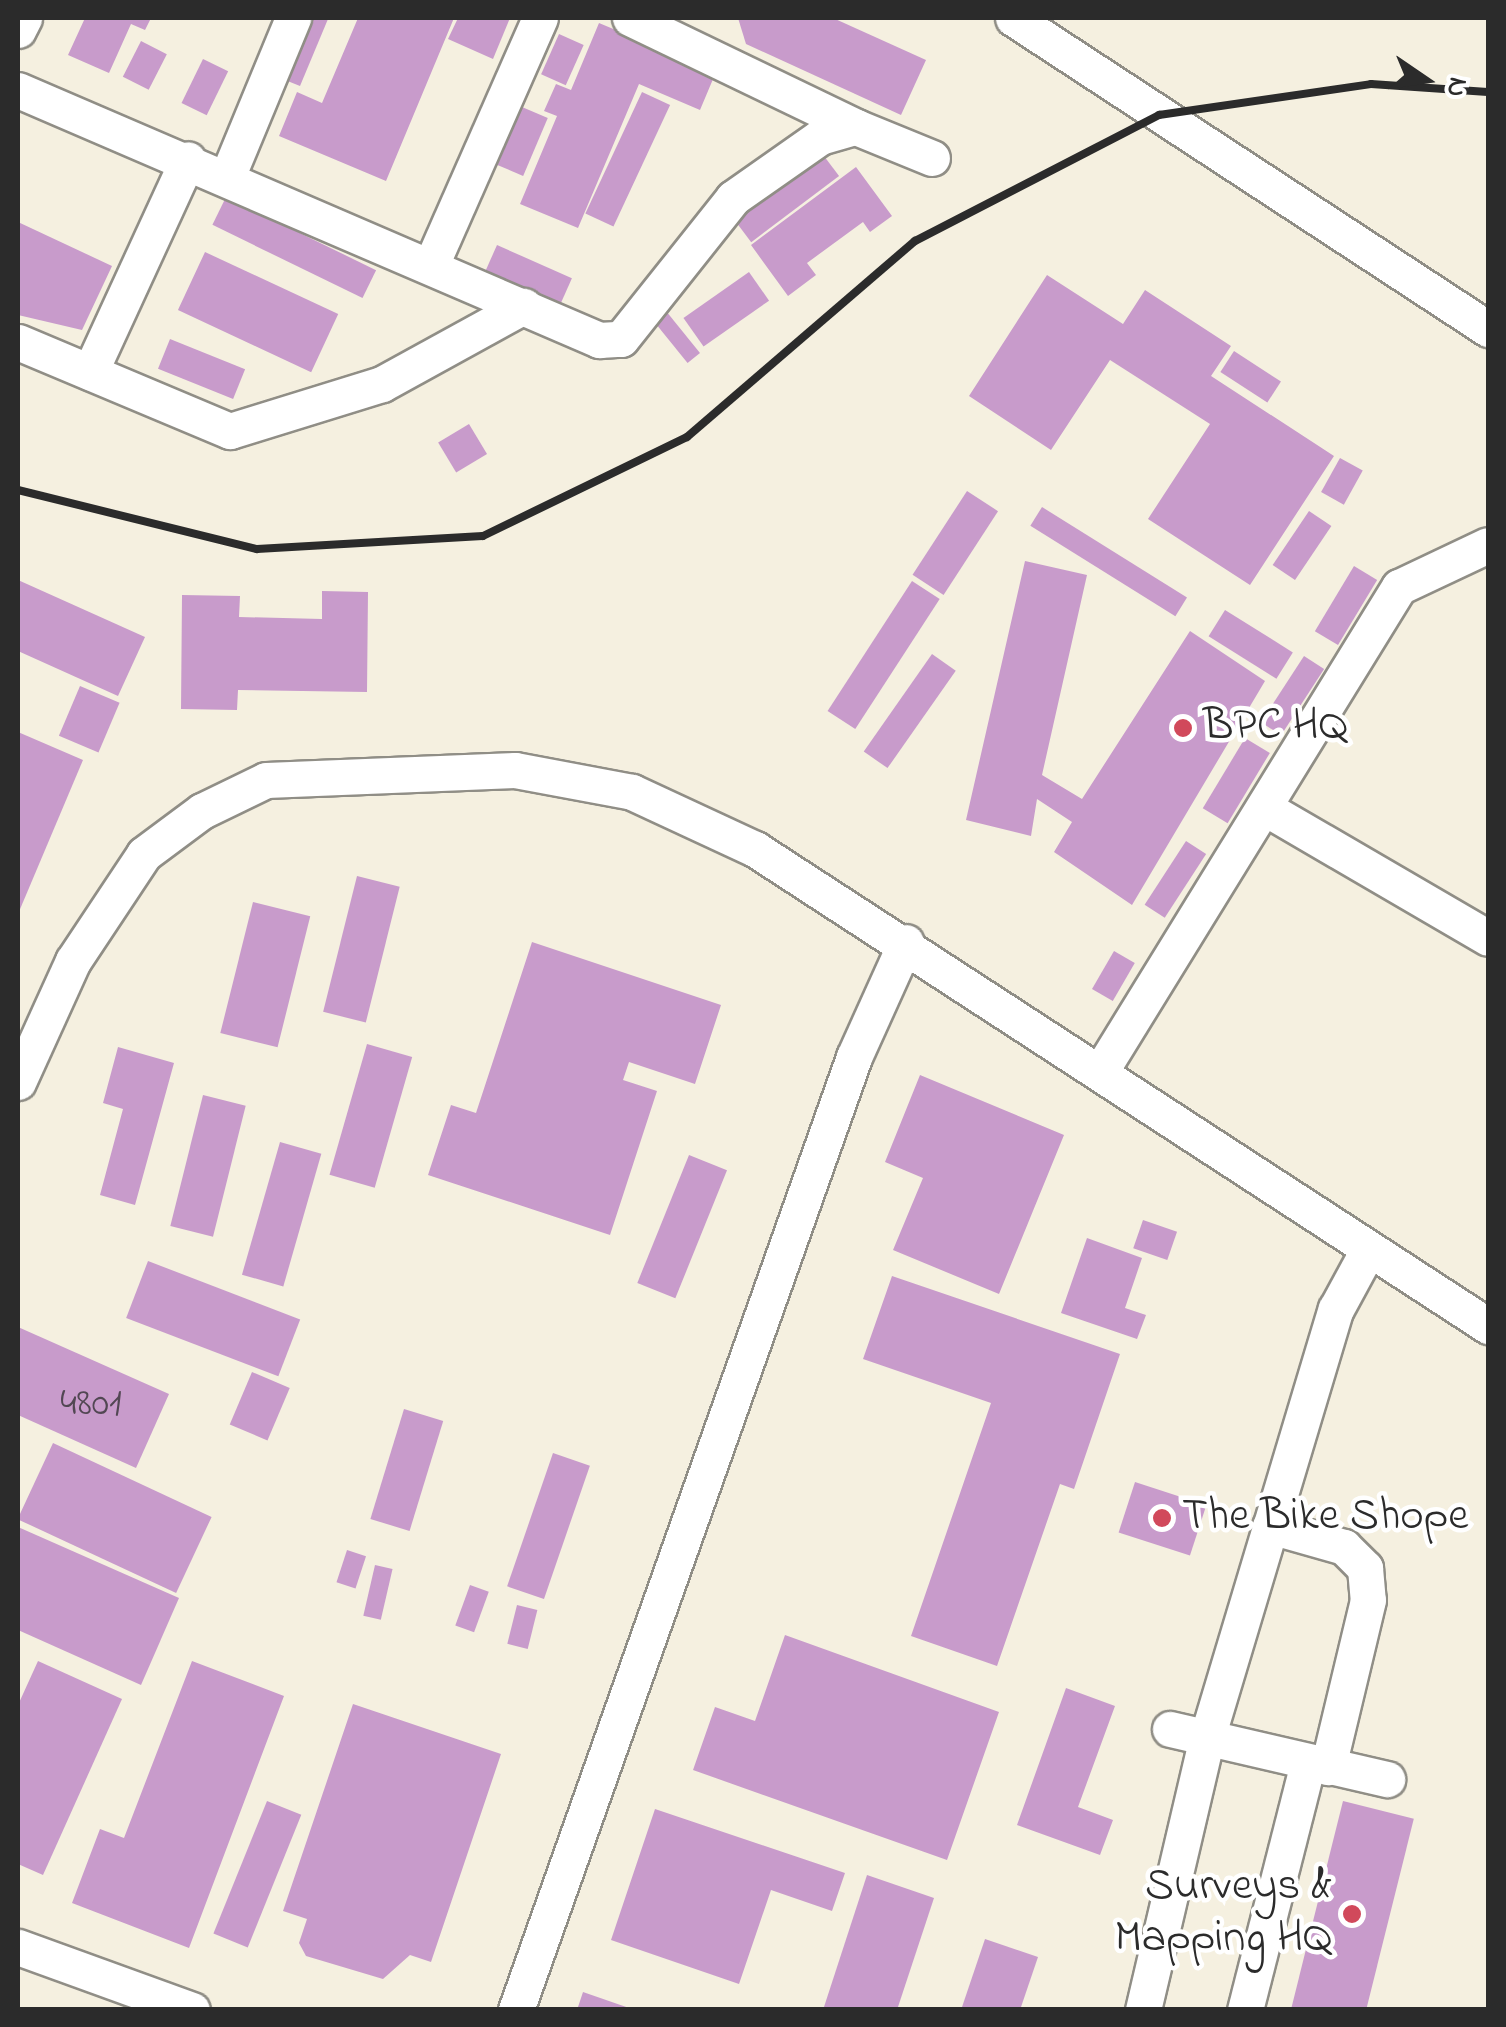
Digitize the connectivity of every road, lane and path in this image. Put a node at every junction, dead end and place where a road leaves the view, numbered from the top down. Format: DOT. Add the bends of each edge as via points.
graph roads {
  1 [pos="24,18"];
  2 [pos="293,18"];
  3 [pos="540,18"];
  4 [pos="630,18"];
  5 [pos="1013,18"];
  6 [pos="18,30"];
  7 [pos="18,90"];
  8 [pos="856,126"];
  9 [pos="932,158"];
  10 [pos="188,159"];
  11 [pos="228,175"];
  12 [pos="431,265"];
  13 [pos="524,306"];
  14 [pos="1488,329"];
  15 [pos="18,342"];
  16 [pos="90,372"];
  17 [pos="1488,545"];
  18 [pos="1265,808"];
  19 [pos="1488,938"];
  20 [pos="906,942"];
  21 [pos="26,1051"];
  22 [pos="1100,1072"];
  23 [pos="18,1082"];
  24 [pos="1368,1250"];
  25 [pos="1488,1326"];
  26 [pos="1270,1526"];
  27 [pos="1170,1729"];
  28 [pos="1206,1740"];
  29 [pos="1318,1764"];
  30 [pos="1386,1779"];
  31 [pos="18,1948"];
  32 [pos="192,2010"];
  33 [pos="516,2010"];
  34 [pos="1143,2010"];
  35 [pos="1245,2010"];
  1 -- 6 [label="street"];
  2 -- 11 [label="street"];
  3 -- 12 [label="street"];
  4 -- 8 [label="street"];
  5 -- 14 [label="street"];
  7 -- 10 [label="street"];
  8 -- 9 [label="street"];
  8 -- 13 [label="street" via="820,137 733,198 620,339 599,340"];
  10 -- 11 [label="street"];
  10 -- 16 [label="street"];
  11 -- 12 [label="street"];
  12 -- 13 [label="street"];
  13 -- 16 [label="street" via="382,384 261,428 200,422"];
  15 -- 16 [label="street"];
  17 -- 18 [label="street" via="1398,588"];
  18 -- 19 [label="street"];
  18 -- 22 [label="street"];
  20 -- 21 [label="street" via="754,850 632,792 515,770 266,780 202,811 144,854 73,961"];
  20 -- 22 [label="street"];
  20 -- 33 [label="street" via="854,1057"];
  21 -- 23 [label="street"];
  22 -- 24 [label="street"];
  24 -- 25 [label="street"];
  24 -- 26 [label="street" via="1336,1309"];
  26 -- 28 [label="street"];
  26 -- 29 [label="street" via="1344,1547 1365,1568 1368,1600"];
  27 -- 28 [label="street"];
  28 -- 29 [label="street"];
  28 -- 34 [label="street"];
  29 -- 30 [label="street"];
  29 -- 35 [label="street"];
  31 -- 32 [label="street"];
}
